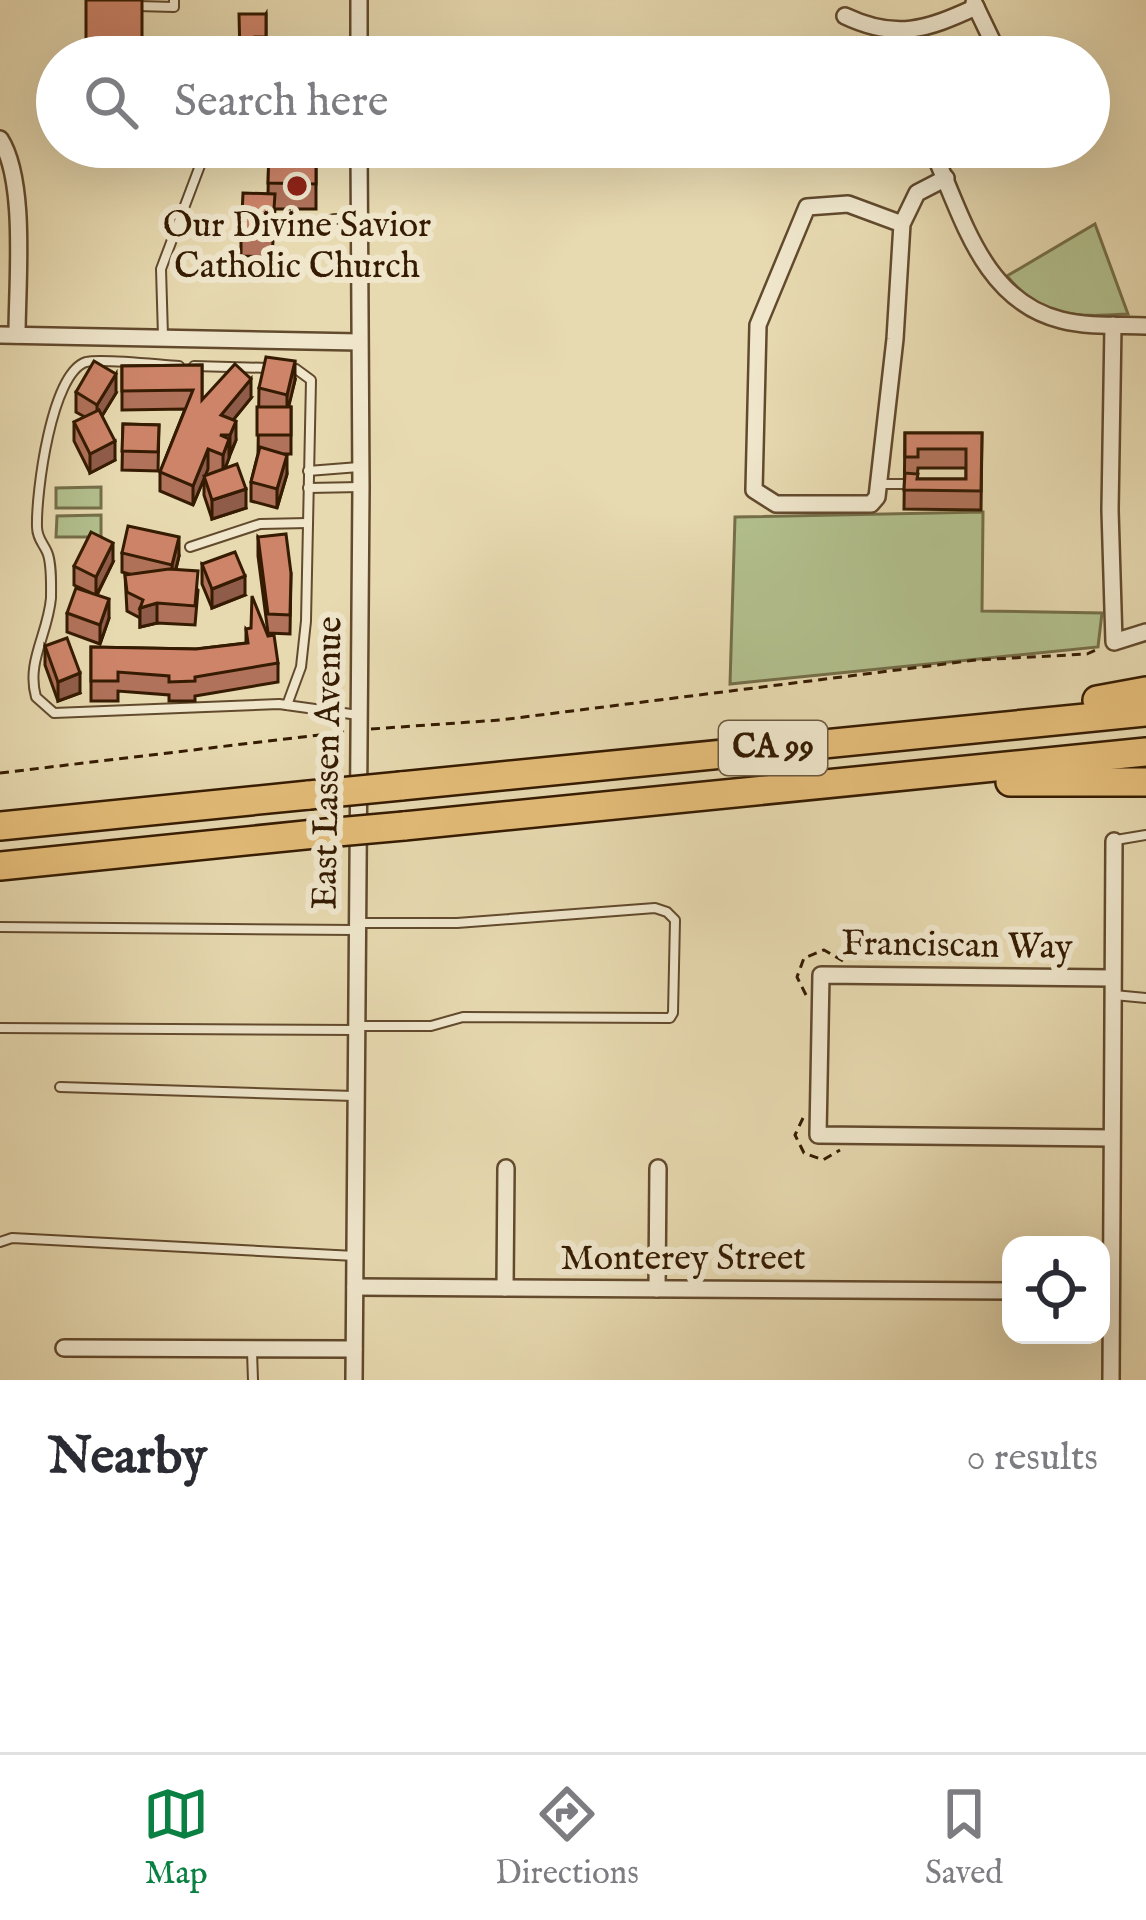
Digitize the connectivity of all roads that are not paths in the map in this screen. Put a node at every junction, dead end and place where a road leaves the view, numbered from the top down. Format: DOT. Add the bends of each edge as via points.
graph roads {
  1 [pos="175,0"];
  2 [pos="359,0"];
  3 [pos="975,4"];
  4 [pos="137,6"];
  5 [pos="845,16"];
  6 [pos="359,36"];
  7 [pos="990,36"];
  8 [pos="0,139"];
  9 [pos="199,168"];
  10 [pos="359,168"];
  11 [pos="941,168"];
  12 [pos="946,178"];
  13 [pos="359,219"];
  14 [pos="902,224"];
  15 [pos="296,227"];
  16 [pos="8,229"];
  17 [pos="1113,325"];
  18 [pos="1146,326"];
  19 [pos="9,335"];
  20 [pos="163,338"];
  21 [pos="359,342"];
  22 [pos="361,467"];
  23 [pos="308,471"];
  24 [pos="880,484"];
  25 [pos="918,484"];
  26 [pos="361,487"];
  27 [pos="308,488"];
  28 [pos="308,524"];
  29 [pos="190,547"];
  30 [pos="1146,632"];
  31 [pos="1146,691"];
  32 [pos="287,705"];
  33 [pos="1146,712"];
  34 [pos="358,723"];
  35 [pos="935,732"];
  36 [pos="1146,752"];
  37 [pos="868,780"];
  38 [pos="1146,782"];
  39 [pos="0,826"];
  40 [pos="1146,835"];
  41 [pos="1114,841"];
  42 [pos="0,866"];
  43 [pos="357,926"];
  44 [pos="0,927"];
  45 [pos="1112,986"];
  46 [pos="1146,998"];
  47 [pos="0,1028"];
  48 [pos="356,1028"];
  49 [pos="60,1088"];
  50 [pos="356,1096"];
  51 [pos="1112,1138"];
  52 [pos="506,1168"];
  53 [pos="658,1168"];
  54 [pos="1108,1236"];
  55 [pos="0,1242"];
  56 [pos="355,1256"];
  57 [pos="355,1287"];
  58 [pos="505,1288"];
  59 [pos="657,1289"];
  60 [pos="1002,1291"];
  61 [pos="1109,1344"];
  62 [pos="64,1348"];
  63 [pos="252,1349"];
  64 [pos="354,1349"];
  65 [pos="253,1380"];
  66 [pos="354,1380"];
  67 [pos="1111,1380"];
  1 -- 4 [label="lane" via="174,7"];
  2 -- 6 [label="street"];
  3 -- 5 [label="street" via="896,32"];
  3 -- 7 [label="street"];
  8 -- 16 [label="street" via="12,159"];
  9 -- 20 [label="lane" via="161,269"];
  10 -- 13 [label="street, East Lassen Avenue"];
  11 -- 12 [label="street"];
  12 -- 14 [label="street" via="917,193"];
  12 -- 17 [label="street" via="992,275 1025,306 1063,321"];
  13 -- 15 [label="lane"];
  13 -- 21 [label="street, East Lassen Avenue"];
  14 -- 24 [label="street"];
  14 -- 24 [label="street" via="848,204 807,207 758,325 754,490 776,504 857,505 871,504"];
  16 -- 19 [label="street"];
  17 -- 18 [label="street"];
  17 -- 30 [label="street" via="1114,642"];
  19 -- 20 [label="street"];
  20 -- 21 [label="street"];
  21 -- 22 [label="street, East Lassen Avenue"];
  22 -- 23 [label="lane"];
  22 -- 26 [label="street, East Lassen Avenue"];
  23 -- 27 [label="lane"];
  23 -- 32 [label="lane" via="311,380 296,369 86,362 56,404 37,530 50,577 45,632 32,666 43,706 54,713 122,713"];
  24 -- 25 [label="lane"];
  26 -- 27 [label="lane"];
  26 -- 34 [label="street, East Lassen Avenue"];
  27 -- 28 [label="lane"];
  28 -- 29 [label="lane" via="260,524"];
  28 -- 32 [label="lane" via="301,667"];
  31 -- 35 [label="highway" via="950,722"];
  32 -- 34 [label="lane"];
  33 -- 35 [label="highway, CA 99"];
  34 -- 43 [label="street, East Lassen Avenue"];
  35 -- 39 [label="highway, CA 99, bridge"];
  36 -- 37 [label="highway, CA 99"];
  37 -- 38 [label="highway"];
  37 -- 42 [label="highway, CA 99, bridge"];
  40 -- 41 [label="lane"];
  41 -- 45 [label="street"];
  43 -- 44 [label="lane"];
  43 -- 48 [label="street, East Lassen Avenue"];
  43 -- 48 [label="lane" via="655,908 674,920 670,1018 463,1017"];
  45 -- 46 [label="lane"];
  45 -- 51 [label="street"];
  45 -- 51 [label="street, Franciscan Way" via="821,975 818,1135"];
  47 -- 48 [label="lane"];
  48 -- 50 [label="street, East Lassen Avenue"];
  49 -- 50 [label="lane"];
  50 -- 56 [label="street, East Lassen Avenue"];
  51 -- 54 [label="street"];
  52 -- 58 [label="street"];
  53 -- 59 [label="street"];
  55 -- 56 [label="lane"];
  56 -- 57 [label="street, East Lassen Avenue"];
  57 -- 58 [label="street, Monterey Street"];
  57 -- 64 [label="street, East Lassen Avenue"];
  58 -- 59 [label="street, Monterey Street"];
  59 -- 60 [label="street, Monterey Street"];
  61 -- 67 [label="street"];
  62 -- 63 [label="street"];
  63 -- 64 [label="street"];
  63 -- 65 [label="lane"];
  64 -- 66 [label="street, East Lassen Avenue"];
}
